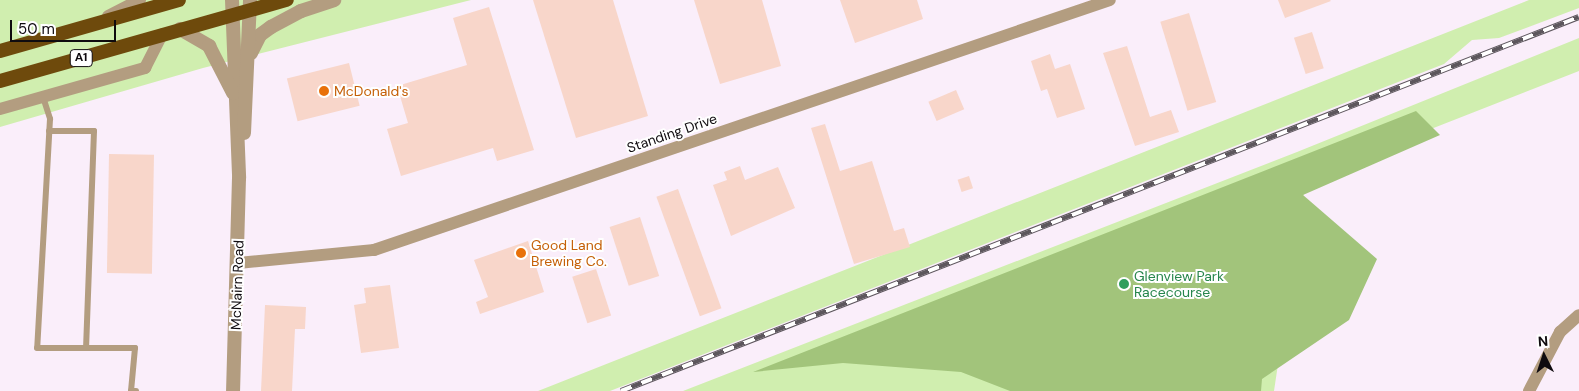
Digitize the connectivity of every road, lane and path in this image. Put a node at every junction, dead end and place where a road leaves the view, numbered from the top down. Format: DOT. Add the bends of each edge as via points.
graph roads {
  1 [pos="140,0"];
  2 [pos="179,0"];
  3 [pos="232,0"];
  4 [pos="287,0"];
  5 [pos="334,0"];
  6 [pos="1110,0"];
  7 [pos="250,6"];
  8 [pos="234,16"];
  9 [pos="91,25"];
  10 [pos="180,30"];
  11 [pos="162,34"];
  12 [pos="0,51"];
  13 [pos="249,66"];
  14 [pos="0,81"];
  15 [pos="43,97"];
  16 [pos="236,98"];
  17 [pos="0,109"];
  18 [pos="49,131"];
  19 [pos="240,178"];
  20 [pos="238,264"];
  21 [pos="1579,315"];
  22 [pos="86,347"];
  23 [pos="136,391"];
  24 [pos="233,391"];
  25 [pos="1529,391"];
  1 -- 9 [label="street"];
  2 -- 9 [label="highway, A1"];
  3 -- 8 [label="street, McNairn Road"];
  4 -- 7 [label="highway, A1"];
  5 -- 13 [label="street" via="301,11 260,35 252,47"];
  6 -- 20 [label="street, Standing Drive" via="374,250"];
  7 -- 8 [label="highway, A1"];
  7 -- 13 [label="street, McNairn Road"];
  8 -- 10 [label="highway, A1"];
  8 -- 16 [label="street, McNairn Road"];
  9 -- 12 [label="highway, A1"];
  10 -- 11 [label="highway, A1"];
  10 -- 16 [label="street" via="209,46"];
  11 -- 14 [label="highway, A1"];
  11 -- 15 [label="street" via="145,68"];
  13 -- 19 [label="street, McNairn Road"];
  15 -- 17 [label="street"];
  15 -- 18 [label="lane" via="50,120"];
  16 -- 19 [label="street, McNairn Road"];
  18 -- 22 [label="lane" via="94,131"];
  18 -- 22 [label="lane" via="37,348"];
  19 -- 20 [label="street, McNairn Road"];
  20 -- 24 [label="street, McNairn Road"];
  21 -- 25 [label="street" via="1560,332"];
  22 -- 23 [label="lane" via="135,348 131,391"];
}
